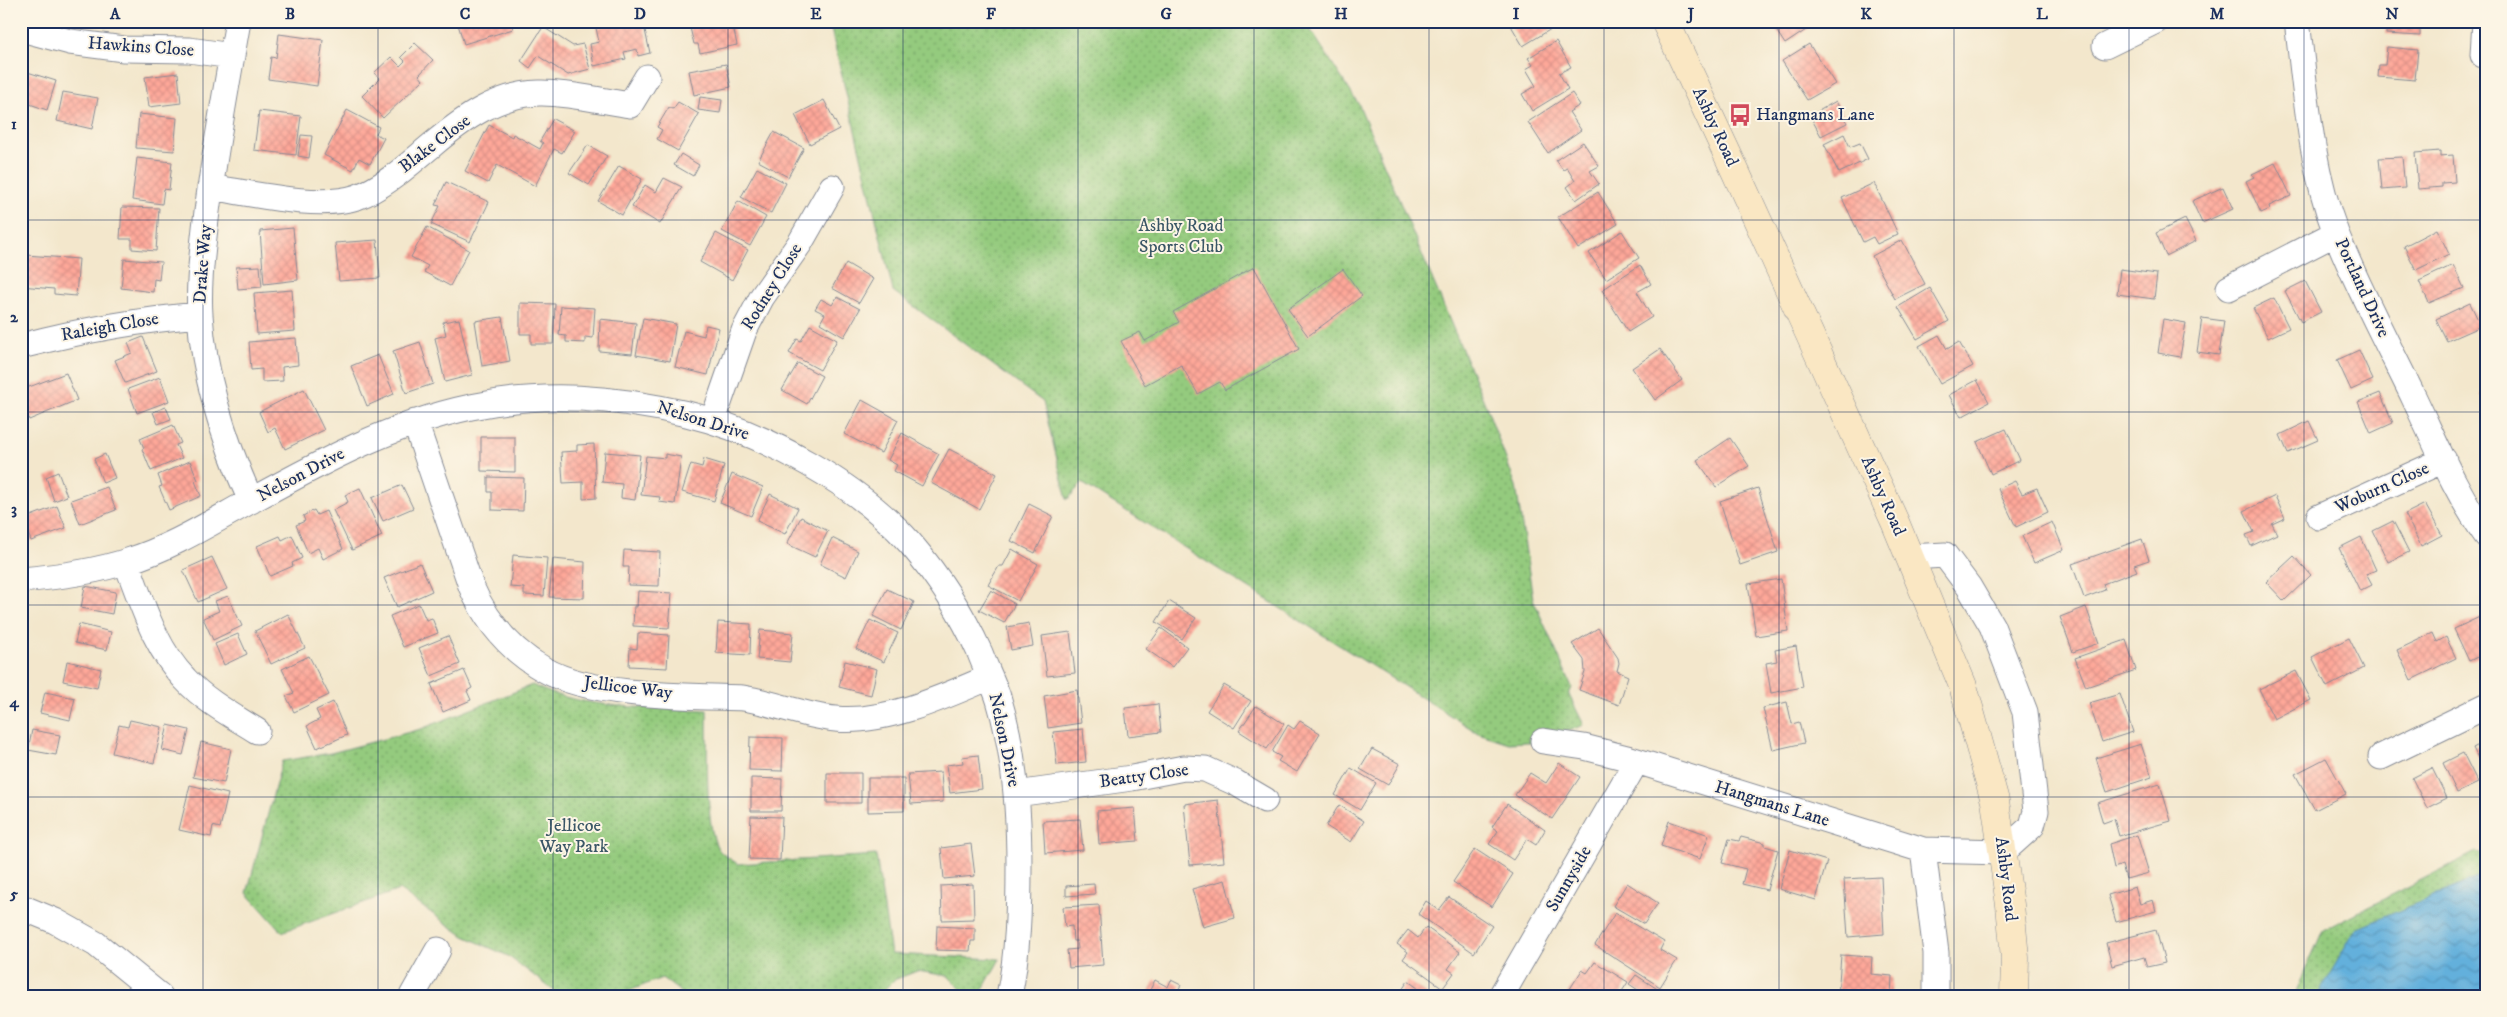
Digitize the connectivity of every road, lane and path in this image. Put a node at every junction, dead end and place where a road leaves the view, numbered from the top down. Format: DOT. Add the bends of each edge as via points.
graph roads {
  1 [pos="238,21"];
  2 [pos="1665,21"];
  3 [pos="2156,21"];
  4 [pos="2298,21"];
  5 [pos="2484,21"];
  6 [pos="21,30"];
  7 [pos="2105,46"];
  8 [pos="2483,55"];
  9 [pos="232,56"];
  10 [pos="647,77"];
  11 [pos="210,187"];
  12 [pos="832,187"];
  13 [pos="2336,233"];
  14 [pos="2229,288"];
  15 [pos="200,315"];
  16 [pos="21,346"];
  17 [pos="713,420"];
  18 [pos="415,422"];
  19 [pos="2444,460"];
  20 [pos="251,501"];
  21 [pos="2319,517"];
  22 [pos="2486,535"];
  23 [pos="1910,557"];
  24 [pos="126,562"];
  25 [pos="21,580"];
  26 [pos="990,677"];
  27 [pos="2486,706"];
  28 [pos="258,731"];
  29 [pos="1543,741"];
  30 [pos="2381,757"];
  31 [pos="1636,762"];
  32 [pos="1016,794"];
  33 [pos="1265,800"];
  34 [pos="1923,850"];
  35 [pos="2003,852"];
  36 [pos="21,907"];
  37 [pos="438,950"];
  38 [pos="160,996"];
  39 [pos="412,996"];
  40 [pos="1009,996"];
  41 [pos="1501,996"];
  42 [pos="1936,996"];
  43 [pos="2014,996"];
  1 -- 9 [label="street, Drake Way"];
  2 -- 23 [label="main road, Ashby Road"];
  3 -- 7 [label="street"];
  4 -- 13 [label="street, Portland Drive" via="2308,126"];
  5 -- 8 [label="street"];
  6 -- 9 [label="street, Hawkins Close" via="70,42"];
  9 -- 11 [label="street, Drake Way"];
  10 -- 11 [label="street, Blake Close" via="630,105 540,93 513,96 489,105 448,132 380,186 357,197 323,202"];
  11 -- 15 [label="street, Drake Way"];
  12 -- 17 [label="street, Rodney Close" via="744,331"];
  13 -- 14 [label="street"];
  13 -- 19 [label="street, Portland Drive"];
  15 -- 16 [label="street, Raleigh Close" via="139,320"];
  15 -- 20 [label="street, Drake Way" via="220,419"];
  17 -- 18 [label="street, Nelson Drive" via="627,400 583,397 533,398 472,406"];
  17 -- 26 [label="street, Nelson Drive" via="808,464 858,498 908,541 964,619"];
  18 -- 20 [label="street, Nelson Drive" via="374,437"];
  18 -- 26 [label="street, Jellicoe Way" via="471,586 483,612 513,647 545,670 597,687 767,701 819,716 843,719 916,707"];
  19 -- 21 [label="street, Woburn Close"];
  19 -- 22 [label="street, Portland Drive" via="2470,512"];
  20 -- 24 [label="street, Nelson Drive" via="190,536"];
  23 -- 35 [label="main road, Ashby Road" via="1963,686 1995,801"];
  23 -- 35 [label="street" via="1944,555 1969,586 1992,626 2025,712 2036,811 2032,826"];
  24 -- 25 [label="street, Nelson Drive" via="54,578"];
  24 -- 28 [label="street" via="153,632 185,680 221,709"];
  26 -- 32 [label="street, Nelson Drive" via="999,700"];
  27 -- 30 [label="street"];
  29 -- 31 [label="street, Hangmans Lane" via="1584,747"];
  31 -- 34 [label="street, Hangmans Lane"];
  31 -- 41 [label="street, Sunnyside"];
  32 -- 33 [label="street, Beatty Close" via="1184,768 1205,769"];
  32 -- 40 [label="street, Nelson Drive" via="1018,934"];
  34 -- 35 [label="street, Hangmans Lane"];
  34 -- 42 [label="street" via="1936,953"];
  35 -- 43 [label="main road, Ashby Road" via="2015,958"];
  36 -- 38 [label="street" via="96,944"];
  37 -- 39 [label="street"];
}
